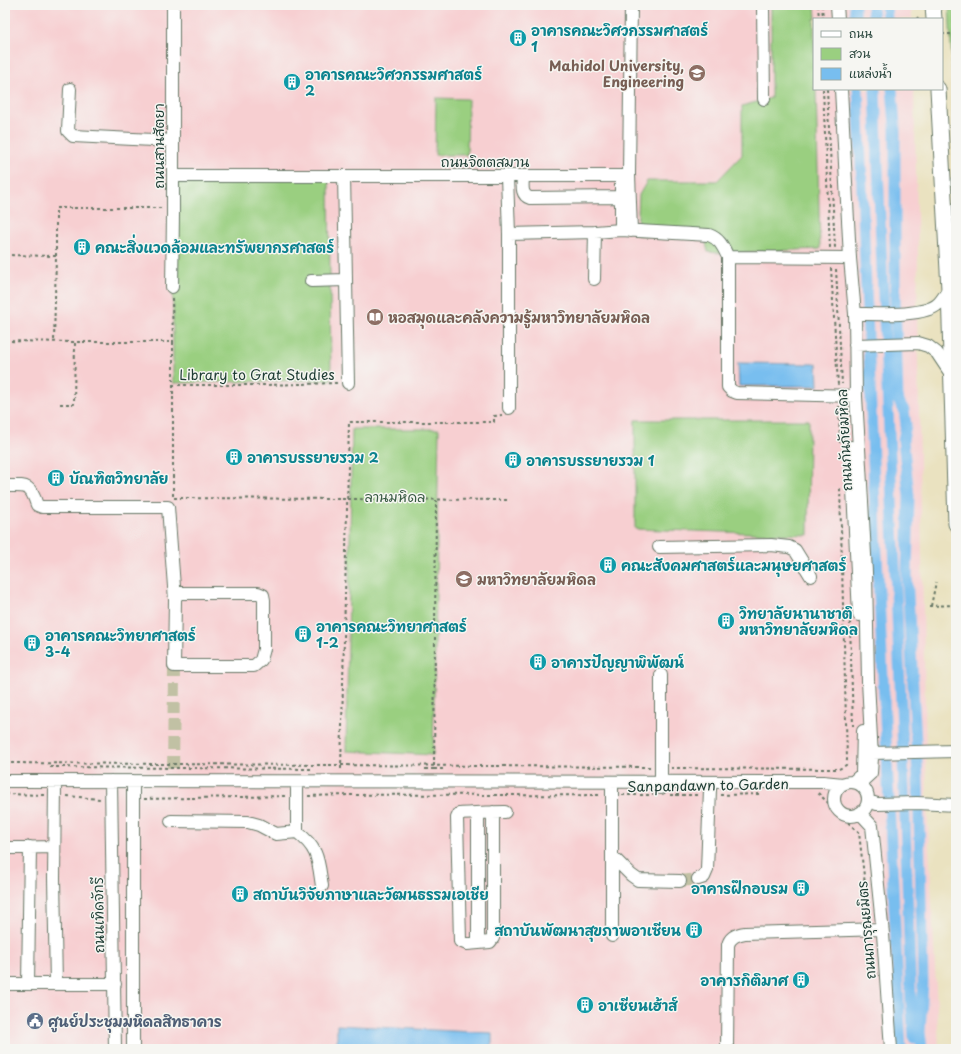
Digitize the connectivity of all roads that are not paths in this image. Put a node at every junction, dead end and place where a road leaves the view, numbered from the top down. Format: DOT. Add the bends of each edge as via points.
graph roads {
  1 [pos="173,5"];
  2 [pos="631,5"];
  3 [pos="763,5"];
  4 [pos="832,5"];
  5 [pos="837,5"];
  6 [pos="933,5"];
  7 [pos="832,18"];
  8 [pos="838,18"];
  9 [pos="934,18"];
  10 [pos="70,88"];
  11 [pos="835,90"];
  12 [pos="841,90"];
  13 [pos="938,90"];
  14 [pos="764,99"];
  15 [pos="173,141"];
  16 [pos="625,175"];
  17 [pos="173,176"];
  18 [pos="344,176"];
  19 [pos="507,176"];
  20 [pos="523,176"];
  21 [pos="621,198"];
  22 [pos="626,231"];
  23 [pos="594,232"];
  24 [pos="509,234"];
  25 [pos="728,257"];
  26 [pos="840,258"];
  27 [pos="594,279"];
  28 [pos="346,280"];
  29 [pos="311,281"];
  30 [pos="172,287"];
  31 [pos="949,288"];
  32 [pos="860,314"];
  33 [pos="860,345"];
  34 [pos="951,374"];
  35 [pos="348,383"];
  36 [pos="847,396"];
  37 [pos="507,412"];
  38 [pos="5,486"];
  39 [pos="956,524"];
  40 [pos="659,547"];
  41 [pos="811,576"];
  42 [pos="175,600"];
  43 [pos="661,675"];
  44 [pos="956,751"];
  45 [pos="877,752"];
  46 [pos="5,781"];
  47 [pos="111,783"];
  48 [pos="133,783"];
  49 [pos="661,783"];
  50 [pos="5,785"];
  51 [pos="55,786"];
  52 [pos="848,786"];
  53 [pos="612,792"];
  54 [pos="710,792"];
  55 [pos="297,793"];
  56 [pos="868,801"];
  57 [pos="956,805"];
  58 [pos="478,813"];
  59 [pos="860,813"];
  60 [pos="171,821"];
  61 [pos="297,832"];
  62 [pos="30,847"];
  63 [pos="54,847"];
  64 [pos="5,848"];
  65 [pos="612,858"];
  66 [pos="698,879"];
  67 [pos="680,881"];
  68 [pos="322,886"];
  69 [pos="882,929"];
  70 [pos="612,936"];
  71 [pos="478,943"];
  72 [pos="5,984"];
  73 [pos="28,984"];
  74 [pos="56,984"];
  75 [pos="115,984"];
  76 [pos="115,1049"];
  77 [pos="134,1049"];
  78 [pos="727,1049"];
  79 [pos="892,1049"];
  1 -- 15 [label="lane, ถนนสานสัตยา"];
  2 -- 16 [label="lane"];
  3 -- 14 [label="lane"];
  4 -- 7 [label="lane"];
  5 -- 8 [label="lane"];
  6 -- 9 [label="main road"];
  10 -- 15 [label="lane" via="68,131 73,136"];
  11 -- 26 [label="lane, ถนนกันภัยมหิดล"];
  12 -- 26 [label="lane, ถนนกันภัยมหิดล"];
  13 -- 31 [label="main road"];
  15 -- 17 [label="lane, ถนนสานสัตยา"];
  16 -- 20 [label="lane, ถนนจิตตสมาน"];
  16 -- 21 [label="lane"];
  16 -- 22 [label="lane"];
  17 -- 18 [label="lane, ถนนจิตตสมาน"];
  17 -- 30 [label="lane, ถนนสานสัตยา"];
  18 -- 19 [label="lane, ถนนจิตตสมาน"];
  18 -- 28 [label="lane"];
  19 -- 20 [label="lane, ถนนจิตตสมาน"];
  19 -- 24 [label="lane"];
  20 -- 21 [label="lane" via="523,193 530,198"];
  21 -- 22 [label="lane"];
  22 -- 23 [label="lane"];
  22 -- 25 [label="lane" via="709,235 716,238"];
  23 -- 24 [label="lane"];
  23 -- 27 [label="lane"];
  24 -- 37 [label="lane"];
  25 -- 26 [label="lane"];
  25 -- 36 [label="lane" via="728,387 732,392"];
  26 -- 32 [label="lane, ถนนกันภัยมหิดล"];
  26 -- 36 [label="lane, ถนนกันภัยมหิดล" via="848,334"];
  28 -- 29 [label="lane"];
  28 -- 35 [label="lane"];
  31 -- 32 [label="lane" via="938,304 929,309 907,313"];
  31 -- 34 [label="main road"];
  32 -- 33 [label="lane, ถนนกันภัยมหิดล"];
  33 -- 34 [label="lane" via="918,343 928,346 937,353"];
  33 -- 36 [label="lane, ถนนกันภัยมหิดล"];
  34 -- 39 [label="main road"];
  36 -- 45 [label="lane, ถนนกันภัยมหิดล" via="866,572 868,681"];
  36 -- 52 [label="lane, ถนนกันภัยมหิดล" via="864,727 862,774"];
  38 -- 42 [label="lane" via="25,486 32,491 37,505 42,508 168,506"];
  40 -- 41 [label="lane" via="789,547 795,550"];
  42 -- 42 [label="lane" via="180,593 263,595 264,649 261,660 254,666 174,666"];
  43 -- 49 [label="lane"];
  44 -- 45 [label="lane"];
  45 -- 52 [label="lane, ถนนกันภัยมหิดล" via="871,773"];
  46 -- 47 [label="lane"];
  47 -- 48 [label="lane"];
  47 -- 51 [label="lane"];
  47 -- 75 [label="lane, ถนนเทิดจักรี"];
  48 -- 49 [label="lane"];
  48 -- 55 [label="lane"];
  48 -- 77 [label="lane"];
  49 -- 52 [label="lane" via="823,782"];
  49 -- 53 [label="lane"];
  49 -- 54 [label="lane"];
  50 -- 51 [label="lane"];
  51 -- 63 [label="lane"];
  52 -- 54 [label="lane"];
  52 -- 56 [label="lane" via="867,793"];
  52 -- 59 [label="lane" via="835,802 840,812 850,816"];
  53 -- 55 [label="lane"];
  53 -- 65 [label="lane"];
  54 -- 66 [label="lane" via="707,870 704,877"];
  55 -- 61 [label="lane"];
  56 -- 57 [label="lane" via="877,804"];
  56 -- 59 [label="lane"];
  58 -- 71 [label="lane"];
  58 -- 71 [label="lane" via="499,812 492,938 490,942"];
  58 -- 71 [label="lane" via="459,814 457,822 460,941 468,944"];
  59 -- 69 [label="lane, ถนนการุณยมิตร" via="872,826"];
  60 -- 61 [label="lane" via="248,822 276,834"];
  61 -- 68 [label="lane" via="307,840 318,856"];
  62 -- 63 [label="lane"];
  62 -- 64 [label="lane"];
  62 -- 73 [label="lane"];
  63 -- 74 [label="lane"];
  65 -- 67 [label="lane" via="638,880"];
  65 -- 70 [label="lane"];
  69 -- 78 [label="lane" via="745,933 732,937 728,945"];
  69 -- 79 [label="lane, ถนนการุณยมิตร"];
  72 -- 73 [label="lane"];
  73 -- 74 [label="lane"];
  74 -- 75 [label="lane"];
  75 -- 76 [label="lane, ถนนเทิดจักรี"];
}
